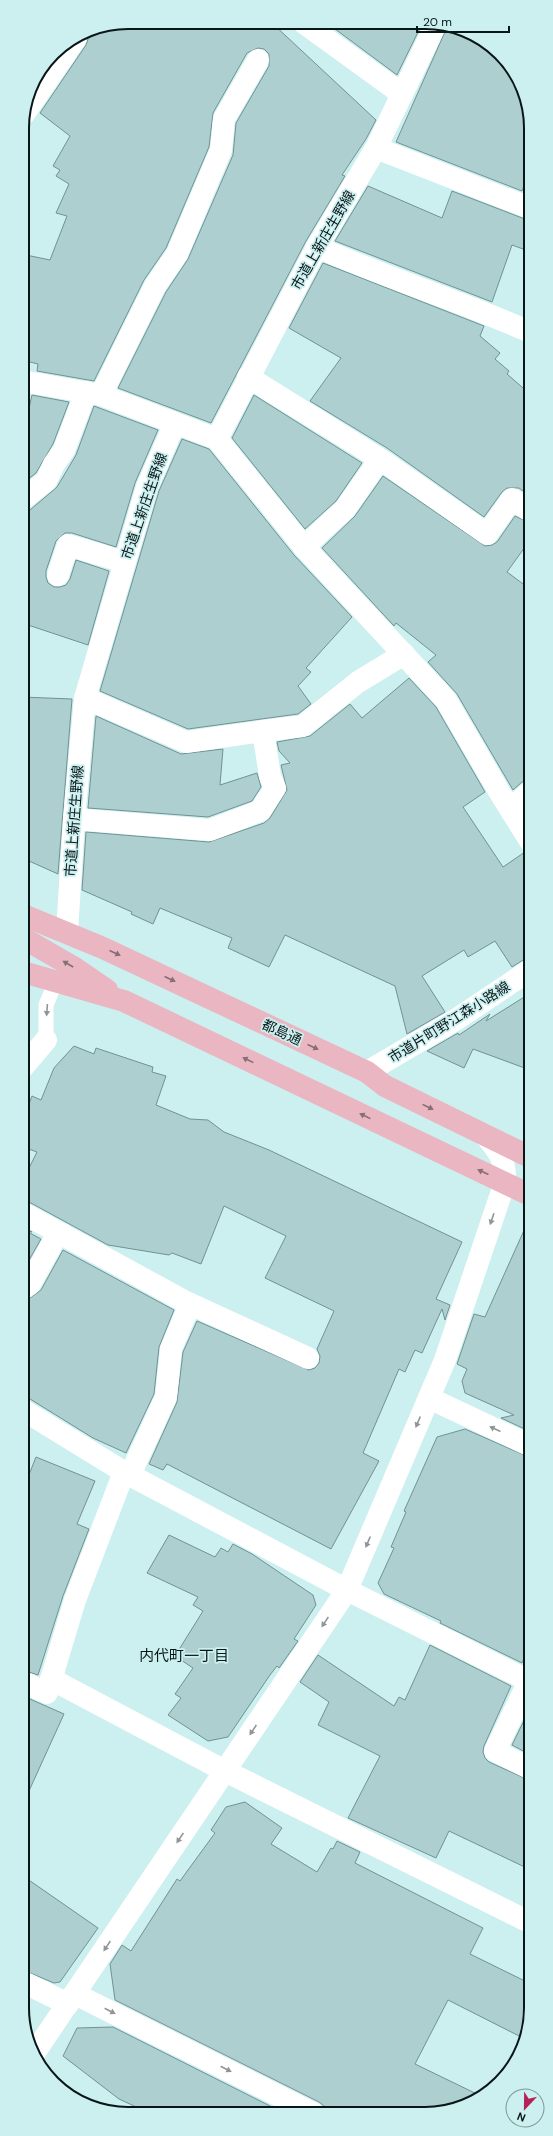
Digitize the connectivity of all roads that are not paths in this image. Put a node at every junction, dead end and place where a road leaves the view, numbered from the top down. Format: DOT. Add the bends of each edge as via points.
graph roads {
  1 [pos="312,29"];
  2 [pos="433,30"];
  3 [pos="68,50"];
  4 [pos="258,60"];
  5 [pos="402,94"];
  6 [pos="32,102"];
  7 [pos="376,148"];
  8 [pos="524,206"];
  9 [pos="317,247"];
  10 [pos="524,329"];
  11 [pos="248,377"];
  12 [pos="29,382"];
  13 [pos="94,394"];
  14 [pos="175,422"];
  15 [pos="217,439"];
  16 [pos="380,459"];
  17 [pos="29,494"];
  18 [pos="524,507"];
  19 [pos="304,547"];
  20 [pos="124,562"];
  21 [pos="58,575"];
  22 [pos="404,654"];
  23 [pos="85,698"];
  24 [pos="263,731"];
  25 [pos="524,797"];
  26 [pos="510,809"];
  27 [pos="74,819"];
  28 [pos="524,831"];
  29 [pos="29,918"];
  30 [pos="67,932"];
  31 [pos="29,942"];
  32 [pos="29,974"];
  33 [pos="524,974"];
  34 [pos="56,981"];
  35 [pos="124,1001"];
  36 [pos="46,1040"];
  37 [pos="29,1060"];
  38 [pos="367,1072"];
  39 [pos="485,1135"];
  40 [pos="524,1154"];
  41 [pos="505,1182"];
  42 [pos="524,1184"];
  43 [pos="524,1192"];
  44 [pos="29,1216"];
  45 [pos="58,1233"];
  46 [pos="29,1285"];
  47 [pos="190,1304"];
  48 [pos="308,1358"];
  49 [pos="429,1398"];
  50 [pos="29,1414"];
  51 [pos="524,1443"];
  52 [pos="127,1474"];
  53 [pos="347,1590"];
  54 [pos="524,1678"];
  55 [pos="51,1679"];
  56 [pos="29,1685"];
  57 [pos="524,1693"];
  58 [pos="524,1765"];
  59 [pos="225,1771"];
  60 [pos="524,1920"];
  61 [pos="29,1984"];
  62 [pos="71,1999"];
  63 [pos="37,2048"];
  64 [pos="299,2107"];
  1 -- 5 [label="street"];
  2 -- 5 [label="street, 市道上新庄生野線"];
  3 -- 6 [label="street"];
  4 -- 13 [label="street" via="224,119 222,150 177,254 155,286"];
  5 -- 7 [label="street, 市道上新庄生野線"];
  7 -- 8 [label="street"];
  7 -- 9 [label="street, 市道上新庄生野線"];
  9 -- 10 [label="street" via="371,271 495,316"];
  9 -- 11 [label="street, 市道上新庄生野線"];
  11 -- 15 [label="street, 市道上新庄生野線"];
  11 -- 16 [label="street"];
  12 -- 13 [label="street"];
  13 -- 14 [label="street"];
  13 -- 17 [label="street" via="46,480"];
  14 -- 15 [label="street"];
  14 -- 20 [label="street, 市道上新庄生野線" via="147,487"];
  15 -- 19 [label="street"];
  16 -- 18 [label="street" via="487,534 512,499"];
  16 -- 19 [label="street" via="345,509"];
  19 -- 22 [label="street"];
  20 -- 21 [label="street" via="68,545"];
  20 -- 23 [label="street, 市道上新庄生野線"];
  22 -- 24 [label="street" via="358,682 303,726"];
  22 -- 26 [label="street" via="446,700"];
  23 -- 24 [label="street" via="186,742"];
  23 -- 27 [label="street, 市道上新庄生野線"];
  24 -- 27 [label="street" via="270,776 275,788 260,811 210,830"];
  25 -- 26 [label="street"];
  26 -- 28 [label="street"];
  27 -- 30 [label="street, 市道上新庄生野線"];
  29 -- 30 [label="main road, 都島通"];
  30 -- 38 [label="main road, 都島通, one-way"];
  35 -- 31 [label="main road, one-way" via="75,968"];
  32 -- 34 [label="main road"];
  33 -- 38 [label="street, 市道片町野江森小路線" via="457,1019"];
  34 -- 35 [label="main road"];
  34 -- 36 [label="lane, one-way" via="46,1005"];
  41 -- 35 [label="main road, one-way"];
  36 -- 37 [label="street"];
  38 -- 39 [label="main road, 都島通, one-way" via="385,1086"];
  39 -- 40 [label="main road, 都島通"];
  39 -- 41 [label="street" via="500,1154 506,1168"];
  41 -- 42 [label="street"];
  41 -- 43 [label="main road"];
  41 -- 49 [label="street, one-way" via="445,1360"];
  44 -- 45 [label="street"];
  45 -- 46 [label="street"];
  45 -- 47 [label="street"];
  47 -- 48 [label="street"];
  47 -- 52 [label="street" via="170,1349 166,1397"];
  51 -- 49 [label="street, one-way"];
  49 -- 53 [label="street, one-way"];
  50 -- 52 [label="street"];
  52 -- 53 [label="street"];
  52 -- 55 [label="street" via="76,1600"];
  53 -- 54 [label="street"];
  53 -- 59 [label="street, one-way"];
  55 -- 56 [label="street" via="47,1693"];
  55 -- 59 [label="street"];
  57 -- 58 [label="street" via="495,1750"];
  59 -- 60 [label="street"];
  59 -- 62 [label="street, one-way"];
  61 -- 62 [label="street"];
  62 -- 63 [label="street"];
  62 -- 64 [label="street, one-way"];
}
